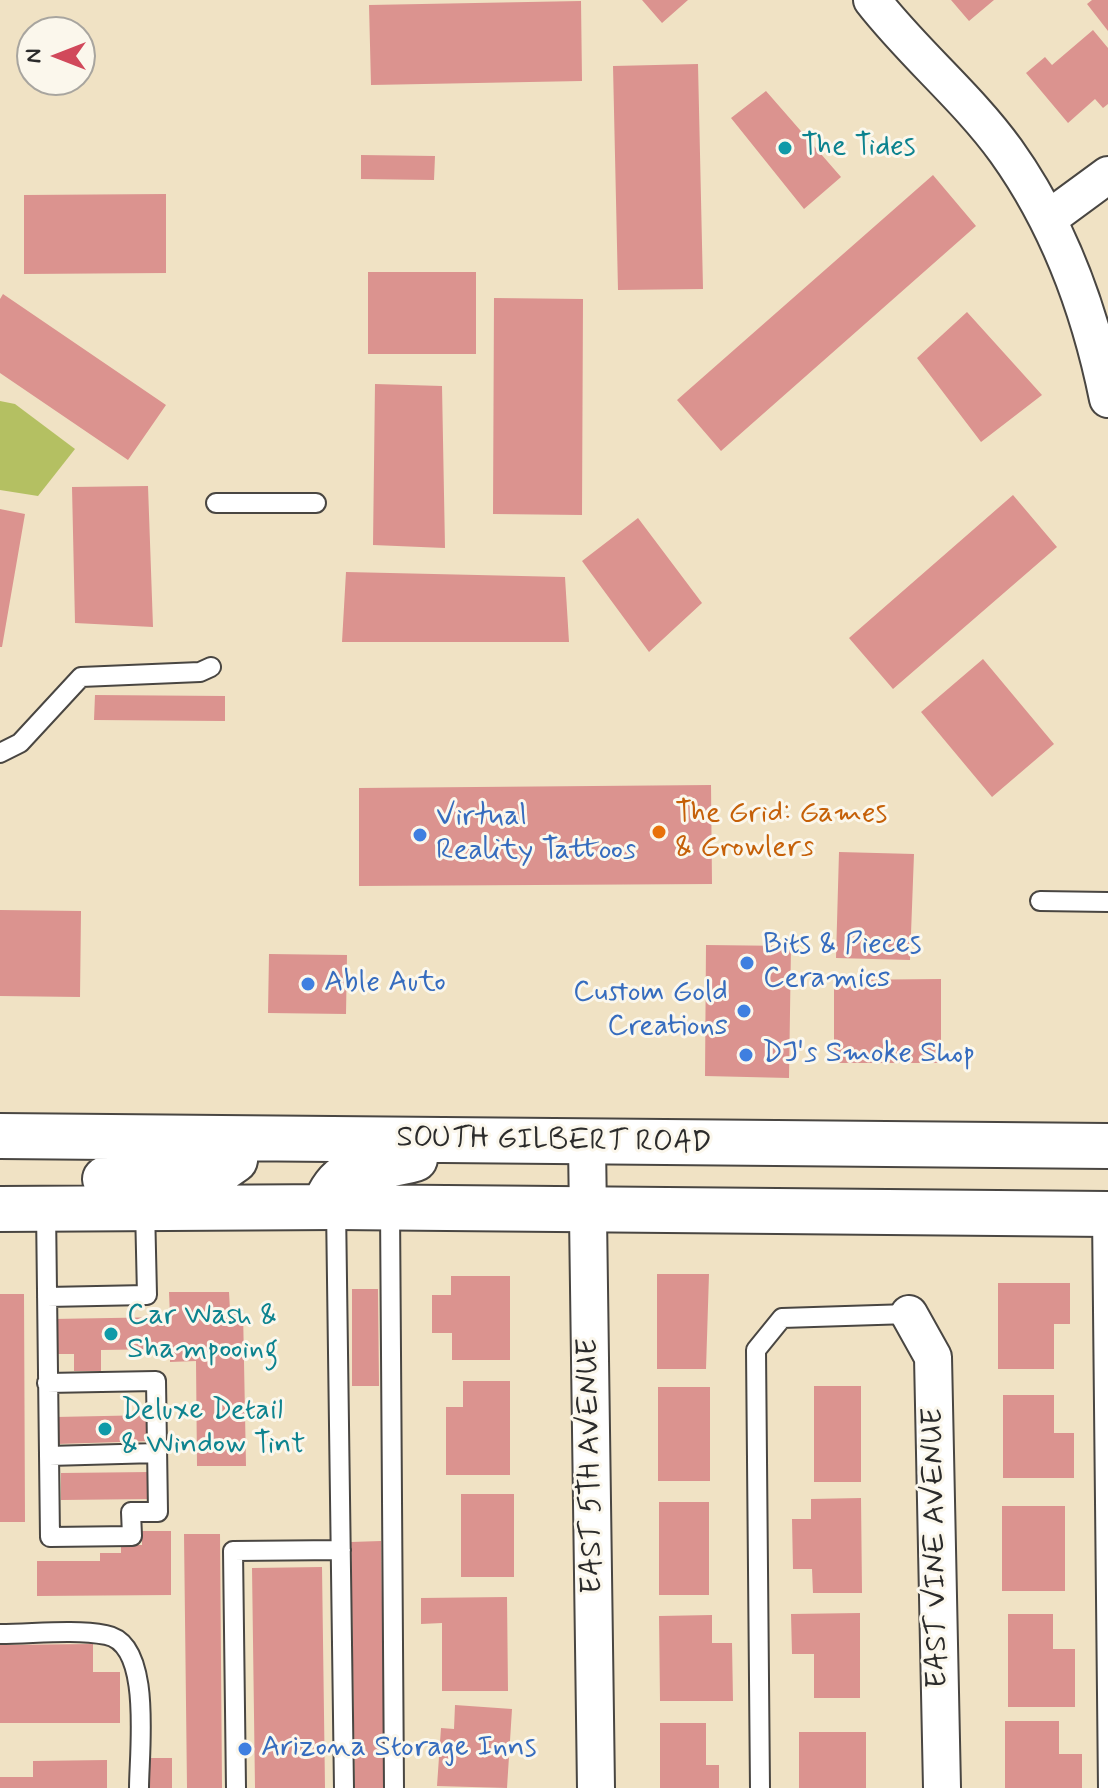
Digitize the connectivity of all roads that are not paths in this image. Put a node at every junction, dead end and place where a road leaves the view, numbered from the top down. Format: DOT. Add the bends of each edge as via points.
graph roads {
  1 [pos="872,0"];
  2 [pos="1108,175"];
  3 [pos="1048,219"];
  4 [pos="1108,399"];
  5 [pos="216,503"];
  6 [pos="316,503"];
  7 [pos="211,667"];
  8 [pos="0,753"];
  9 [pos="1040,901"];
  10 [pos="1108,902"];
  11 [pos="0,1136"];
  12 [pos="238,1139"];
  13 [pos="466,1141"];
  14 [pos="587,1144"];
  15 [pos="1108,1146"];
  16 [pos="330,1207"];
  17 [pos="145,1208"];
  18 [pos="390,1208"];
  19 [pos="17,1209"];
  20 [pos="589,1209"];
  21 [pos="1105,1214"];
  22 [pos="47,1297"];
  23 [pos="909,1314"];
  24 [pos="47,1383"];
  25 [pos="157,1453"];
  26 [pos="49,1456"];
  27 [pos="341,1550"];
  28 [pos="0,1634"];
  29 [pos="139,1788"];
  30 [pos="236,1788"];
  31 [pos="344,1788"];
  32 [pos="394,1788"];
  33 [pos="596,1788"];
  34 [pos="760,1788"];
  35 [pos="942,1788"];
  36 [pos="1108,1788"];
  1 -- 3 [label="street" via="1006,151"];
  2 -- 3 [label="street"];
  3 -- 4 [label="street" via="1074,275"];
  5 -- 6 [label="lane"];
  7 -- 8 [label="lane" via="200,672 81,677 20,743"];
  9 -- 10 [label="lane"];
  11 -- 12 [label="main road, SOUTH GILBERT ROAD"];
  12 -- 13 [label="main road, SOUTH GILBERT ROAD"];
  12 -- 19 [label="main road" via="235,1160 215,1174 54,1184"];
  13 -- 14 [label="main road, SOUTH GILBERT ROAD"];
  13 -- 16 [label="main road" via="342,1176 331,1186"];
  14 -- 15 [label="main road, SOUTH GILBERT ROAD"];
  14 -- 20 [label="street, EAST 5TH AVENUE"];
  16 -- 17 [label="main road"];
  16 -- 18 [label="main road"];
  16 -- 27 [label="lane"];
  17 -- 19 [label="main road"];
  17 -- 22 [label="lane" via="147,1295"];
  18 -- 20 [label="main road"];
  18 -- 32 [label="lane"];
  19 -- 22 [label="lane"];
  20 -- 21 [label="main road"];
  20 -- 33 [label="street, EAST 5TH AVENUE"];
  21 -- 36 [label="lane"];
  22 -- 24 [label="lane"];
  23 -- 34 [label="lane" via="782,1318 756,1350"];
  23 -- 35 [label="street, EAST VINE AVENUE" via="933,1357"];
  24 -- 25 [label="lane" via="156,1381"];
  24 -- 26 [label="lane"];
  25 -- 26 [label="lane"];
  25 -- 26 [label="lane" via="158,1512 131,1512 132,1536 50,1537"];
  27 -- 30 [label="lane" via="233,1551"];
  27 -- 31 [label="lane"];
  28 -- 29 [label="lane" via="109,1635 130,1648 138,1674"];
}
